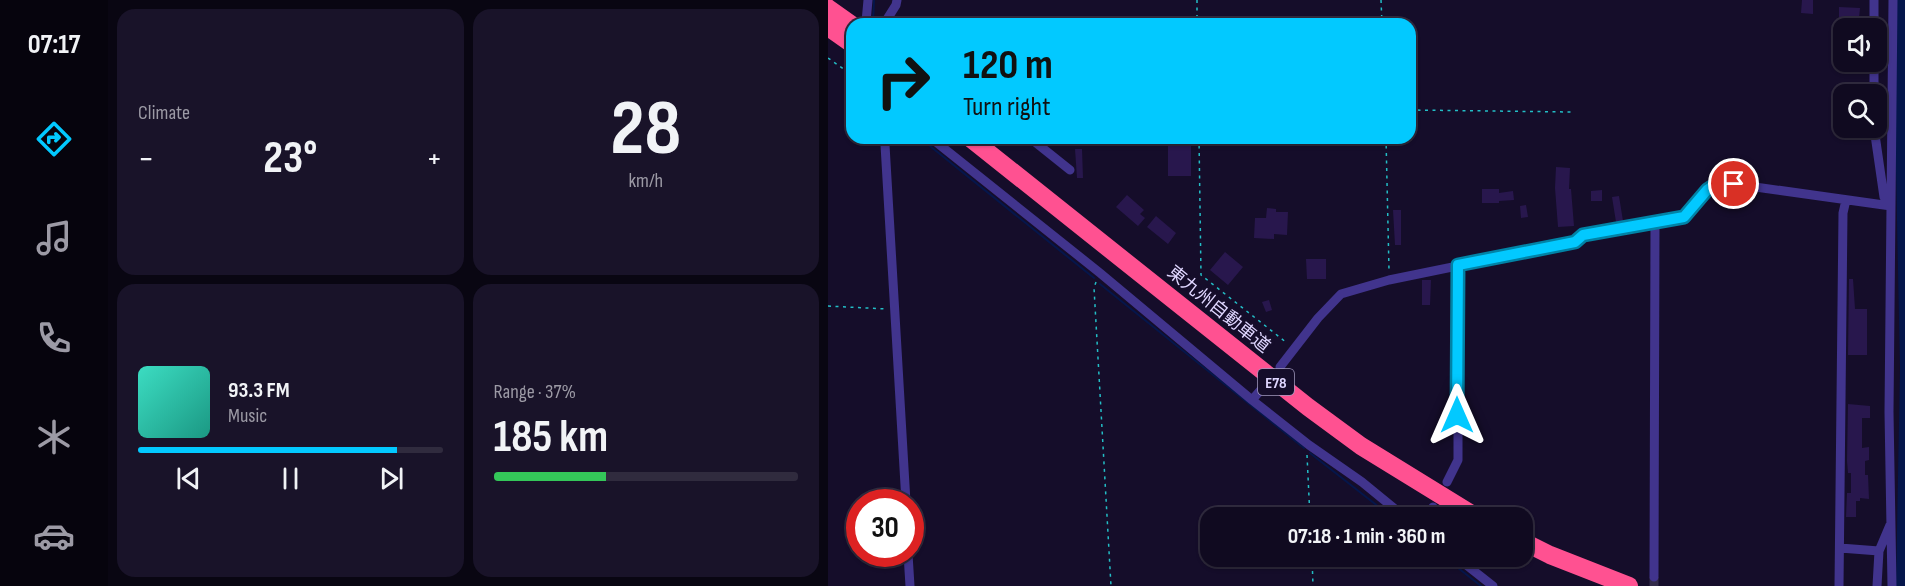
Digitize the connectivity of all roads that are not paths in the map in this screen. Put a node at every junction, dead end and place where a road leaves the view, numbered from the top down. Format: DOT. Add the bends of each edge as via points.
graph roads {
  1 [pos="868,0"];
  2 [pos="897,0"];
  3 [pos="1874,0"];
  4 [pos="1893,0"];
  5 [pos="828,8"];
  6 [pos="849,18"];
  7 [pos="861,18"];
  8 [pos="890,18"];
  9 [pos="1874,18"];
  10 [pos="828,27"];
  11 [pos="846,40"];
  12 [pos="1875,138"];
  13 [pos="885,144"];
  14 [pos="939,144"];
  15 [pos="978,144"];
  16 [pos="993,144"];
  17 [pos="1038,144"];
  18 [pos="1070,170"];
  19 [pos="1846,200"];
  20 [pos="1891,206"];
  21 [pos="1655,223"];
  22 [pos="1086,229"];
  23 [pos="1458,265"];
  24 [pos="1280,368"];
  25 [pos="1266,384"];
  26 [pos="1252,400"];
  27 [pos="1448,482"];
  28 [pos="905,489"];
  29 [pos="1393,507"];
  30 [pos="1460,507"];
  31 [pos="1891,521"];
  32 [pos="1533,546"];
  33 [pos="1840,548"];
  34 [pos="1879,551"];
  35 [pos="909,567"];
  36 [pos="1469,567"];
  37 [pos="1654,576"];
  38 [pos="910,586"];
  39 [pos="1493,586"];
  40 [pos="1629,586"];
  41 [pos="1839,586"];
  42 [pos="1877,586"];
  43 [pos="1892,586"];
  1 -- 7 [label="street"];
  2 -- 8 [label="street"];
  3 -- 9 [label="street"];
  4 -- 20 [label="street"];
  5 -- 6 [label="highway"];
  10 -- 11 [label="highway"];
  12 -- 20 [label="street" via="1884,197"];
  13 -- 28 [label="street"];
  14 -- 26 [label="street"];
  15 -- 22 [label="highway, 東九州自動車道 / E78"];
  16 -- 22 [label="highway, 東九州自動車道 / E78"];
  17 -- 18 [label="street"];
  19 -- 20 [label="street"];
  19 -- 21 [label="street" via="1716,184 1684,217"];
  19 -- 33 [label="street"];
  20 -- 31 [label="street"];
  21 -- 23 [label="street" via="1583,235 1575,242"];
  21 -- 37 [label="street"];
  22 -- 30 [label="highway, 東九州自動車道 / E78" via="1326,420"];
  23 -- 24 [label="street" via="1341,294"];
  23 -- 27 [label="street" via="1458,460"];
  25 -- 26 [label="street"];
  26 -- 29 [label="street"];
  31 -- 34 [label="street"];
  31 -- 43 [label="street"];
  32 -- 40 [label="highway"];
  33 -- 34 [label="street"];
  33 -- 41 [label="street"];
  34 -- 42 [label="street"];
  35 -- 38 [label="street"];
  36 -- 39 [label="street"];
}
